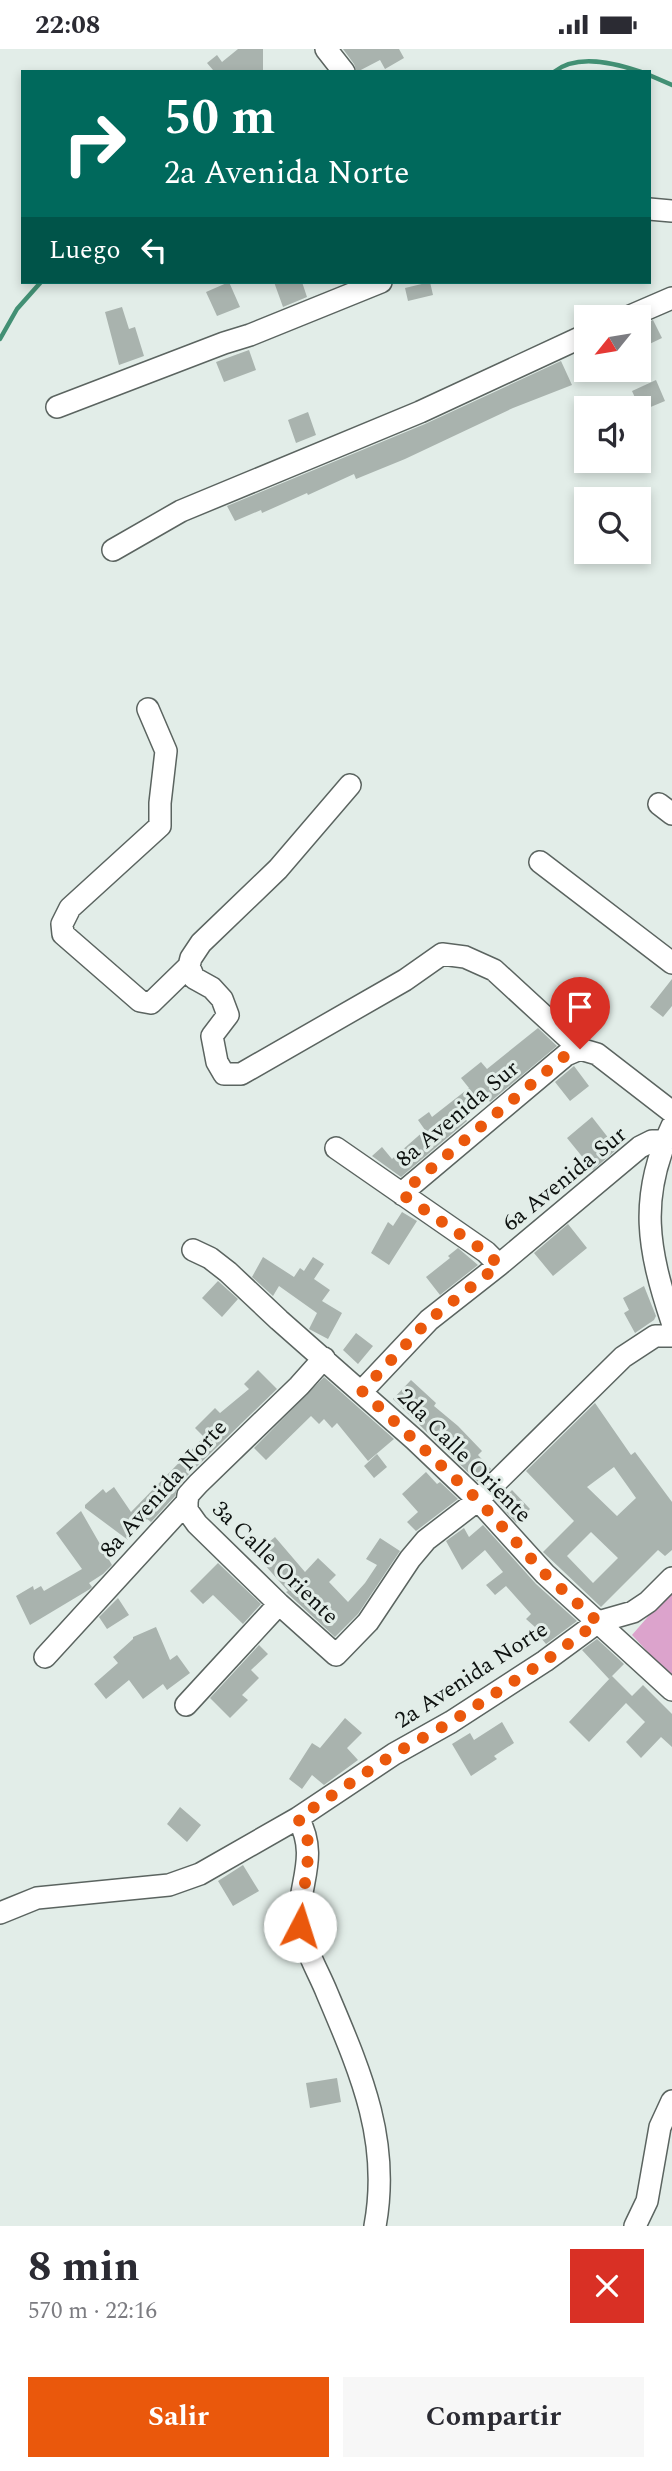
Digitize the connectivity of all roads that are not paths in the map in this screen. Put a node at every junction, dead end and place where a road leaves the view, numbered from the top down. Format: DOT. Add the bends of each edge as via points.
graph roads {
  1 [pos="326,49"];
  2 [pos="342,70"];
  3 [pos="651,209"];
  4 [pos="672,211"];
  5 [pos="376,284"];
  6 [pos="672,298"];
  7 [pos="651,307"];
  8 [pos="574,341"];
  9 [pos="57,407"];
  10 [pos="113,549"];
  11 [pos="148,709"];
  12 [pos="350,785"];
  13 [pos="540,862"];
  14 [pos="672,963"];
  15 [pos="189,966"];
  16 [pos="580,1049"];
  17 [pos="672,1112"];
  18 [pos="668,1133"];
  19 [pos="336,1148"];
  20 [pos="403,1195"];
  21 [pos="194,1250"];
  22 [pos="499,1265"];
  23 [pos="672,1322"];
  24 [pos="672,1336"];
  25 [pos="324,1358"];
  26 [pos="362,1391"];
  27 [pos="478,1500"];
  28 [pos="187,1502"];
  29 [pos="672,1577"];
  30 [pos="279,1604"];
  31 [pos="598,1622"];
  32 [pos="44,1657"];
  33 [pos="672,1690"];
  34 [pos="186,1705"];
  35 [pos="298,1818"];
  36 [pos="0,1913"];
  37 [pos="672,2101"];
  38 [pos="375,2226"];
  39 [pos="635,2226"];
  1 -- 2 [label="street"];
  3 -- 4 [label="street"];
  5 -- 9 [label="street"];
  6 -- 7 [label="street"];
  8 -- 10 [label="street" via="421,412 188,509"];
  11 -- 15 [label="street" via="166,751 160,827 70,908 62,924 63,934 139,1001 151,1003"];
  12 -- 15 [label="street" via="278,869 201,943"];
  13 -- 14 [label="street"];
  15 -- 16 [label="street" via="194,978 222,999 228,1015 212,1036 224,1074 241,1074 442,954 465,957 495,970"];
  16 -- 17 [label="street" via="597,1054"];
  16 -- 20 [label="street, 8a Avenida Sur" via="566,1055"];
  18 -- 22 [label="street, 6a Avenida Sur" via="640,1147"];
  18 -- 23 [label="street" via="649,1199 649,1218 654,1258"];
  19 -- 20 [label="street"];
  20 -- 22 [label="street"];
  21 -- 25 [label="street, 2da Calle Oriente" via="228,1272"];
  22 -- 26 [label="street, 6a Avenida Sur" via="429,1320"];
  24 -- 27 [label="street" via="655,1336 623,1356"];
  25 -- 26 [label="street, 2da Calle Oriente"];
  25 -- 28 [label="street, 8a Avenida Norte" via="198,1484"];
  26 -- 27 [label="street, 2da Calle Oriente"];
  27 -- 30 [label="street, 3a Calle Oriente" via="426,1540 368,1622 337,1655"];
  27 -- 31 [label="street, 2da Calle Oriente" via="545,1574"];
  28 -- 30 [label="street, 3a Calle Oriente" via="197,1524"];
  28 -- 32 [label="street, 8a Avenida Norte"];
  29 -- 31 [label="street, 2a Avenida Norte" via="633,1612"];
  30 -- 34 [label="street"];
  31 -- 33 [label="street, 2da Calle Oriente"];
  31 -- 35 [label="street, 2a Avenida Norte" via="545,1661"];
  35 -- 36 [label="street, 2a Avenida Norte" via="185,1881 37,1898"];
  35 -- 38 [label="street" via="309,1849 300,1913 303,1937 356,2063 374,2120 380,2164"];
  37 -- 39 [label="street" via="660,2127 647,2201"];
}
